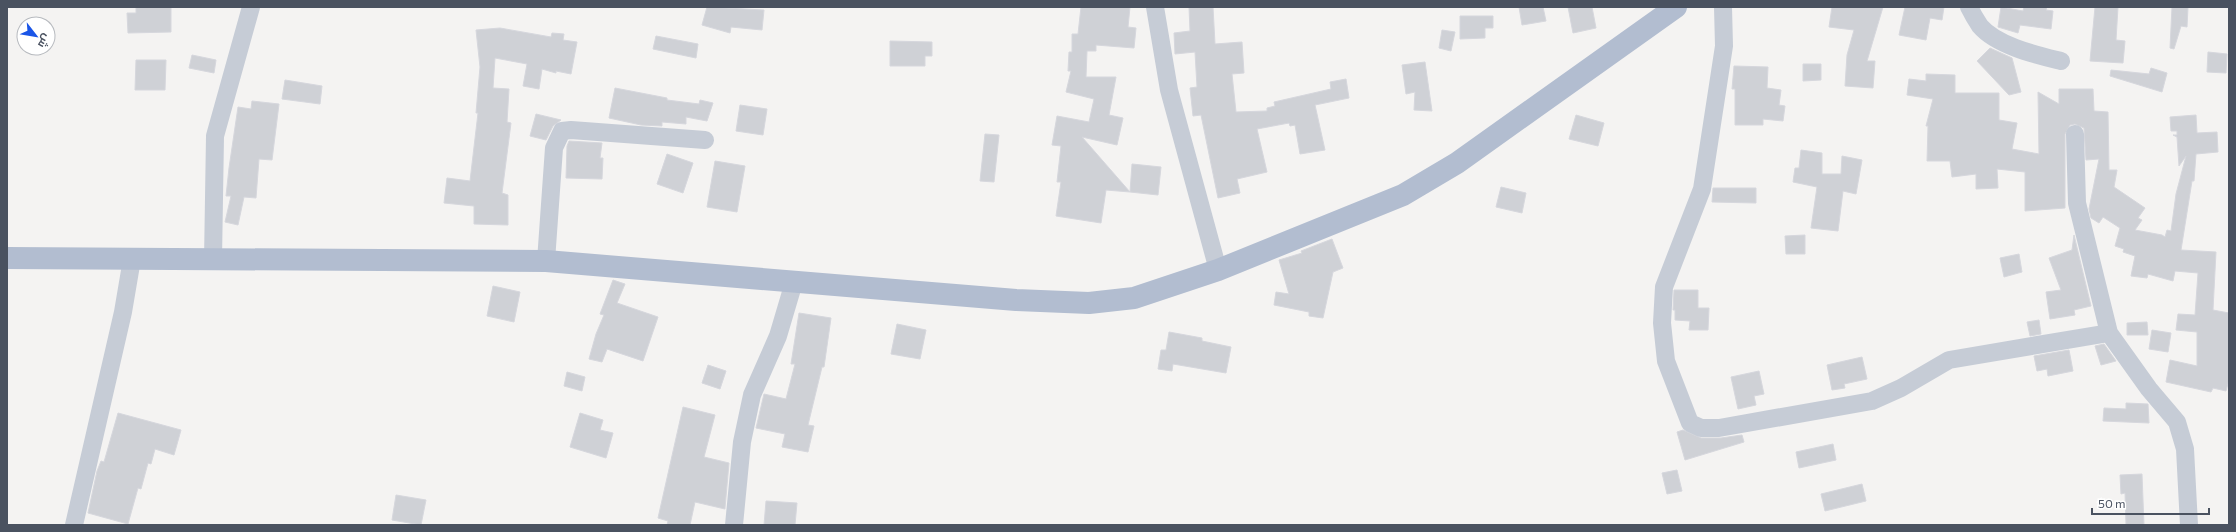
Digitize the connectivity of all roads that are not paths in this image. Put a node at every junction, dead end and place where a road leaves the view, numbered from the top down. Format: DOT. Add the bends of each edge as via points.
graph roads {
  1 [pos="252,7"];
  2 [pos="1155,7"];
  3 [pos="1676,7"];
  4 [pos="1723,7"];
  5 [pos="1969,7"];
  6 [pos="2062,61"];
  7 [pos="2075,134"];
  8 [pos="705,140"];
  9 [pos="7,258"];
  10 [pos="132,259"];
  11 [pos="212,260"];
  12 [pos="546,261"];
  13 [pos="1218,270"];
  14 [pos="794,282"];
  15 [pos="2109,333"];
  16 [pos="74,525"];
  17 [pos="734,525"];
  18 [pos="2189,525"];
  1 -- 11 [label="street" via="214,136"];
  2 -- 13 [label="street" via="1169,90"];
  3 -- 13 [label="main road" via="1457,162 1403,195"];
  4 -- 15 [label="street" via="1724,46 1702,189 1664,286 1662,323 1666,361 1690,423 1701,428 1719,428 1872,401 1949,360"];
  5 -- 6 [label="street" via="1980,26 2003,42 2020,50"];
  7 -- 15 [label="street" via="2077,203"];
  8 -- 12 [label="street" via="562,131 554,148"];
  9 -- 10 [label="main road"];
  10 -- 11 [label="main road"];
  10 -- 16 [label="street" via="123,312"];
  11 -- 12 [label="main road"];
  12 -- 14 [label="main road"];
  13 -- 14 [label="main road" via="1134,298 1089,303 1016,300"];
  14 -- 17 [label="street" via="778,336 752,395 742,442"];
  15 -- 18 [label="street" via="2149,389 2177,422 2185,449"];
}
